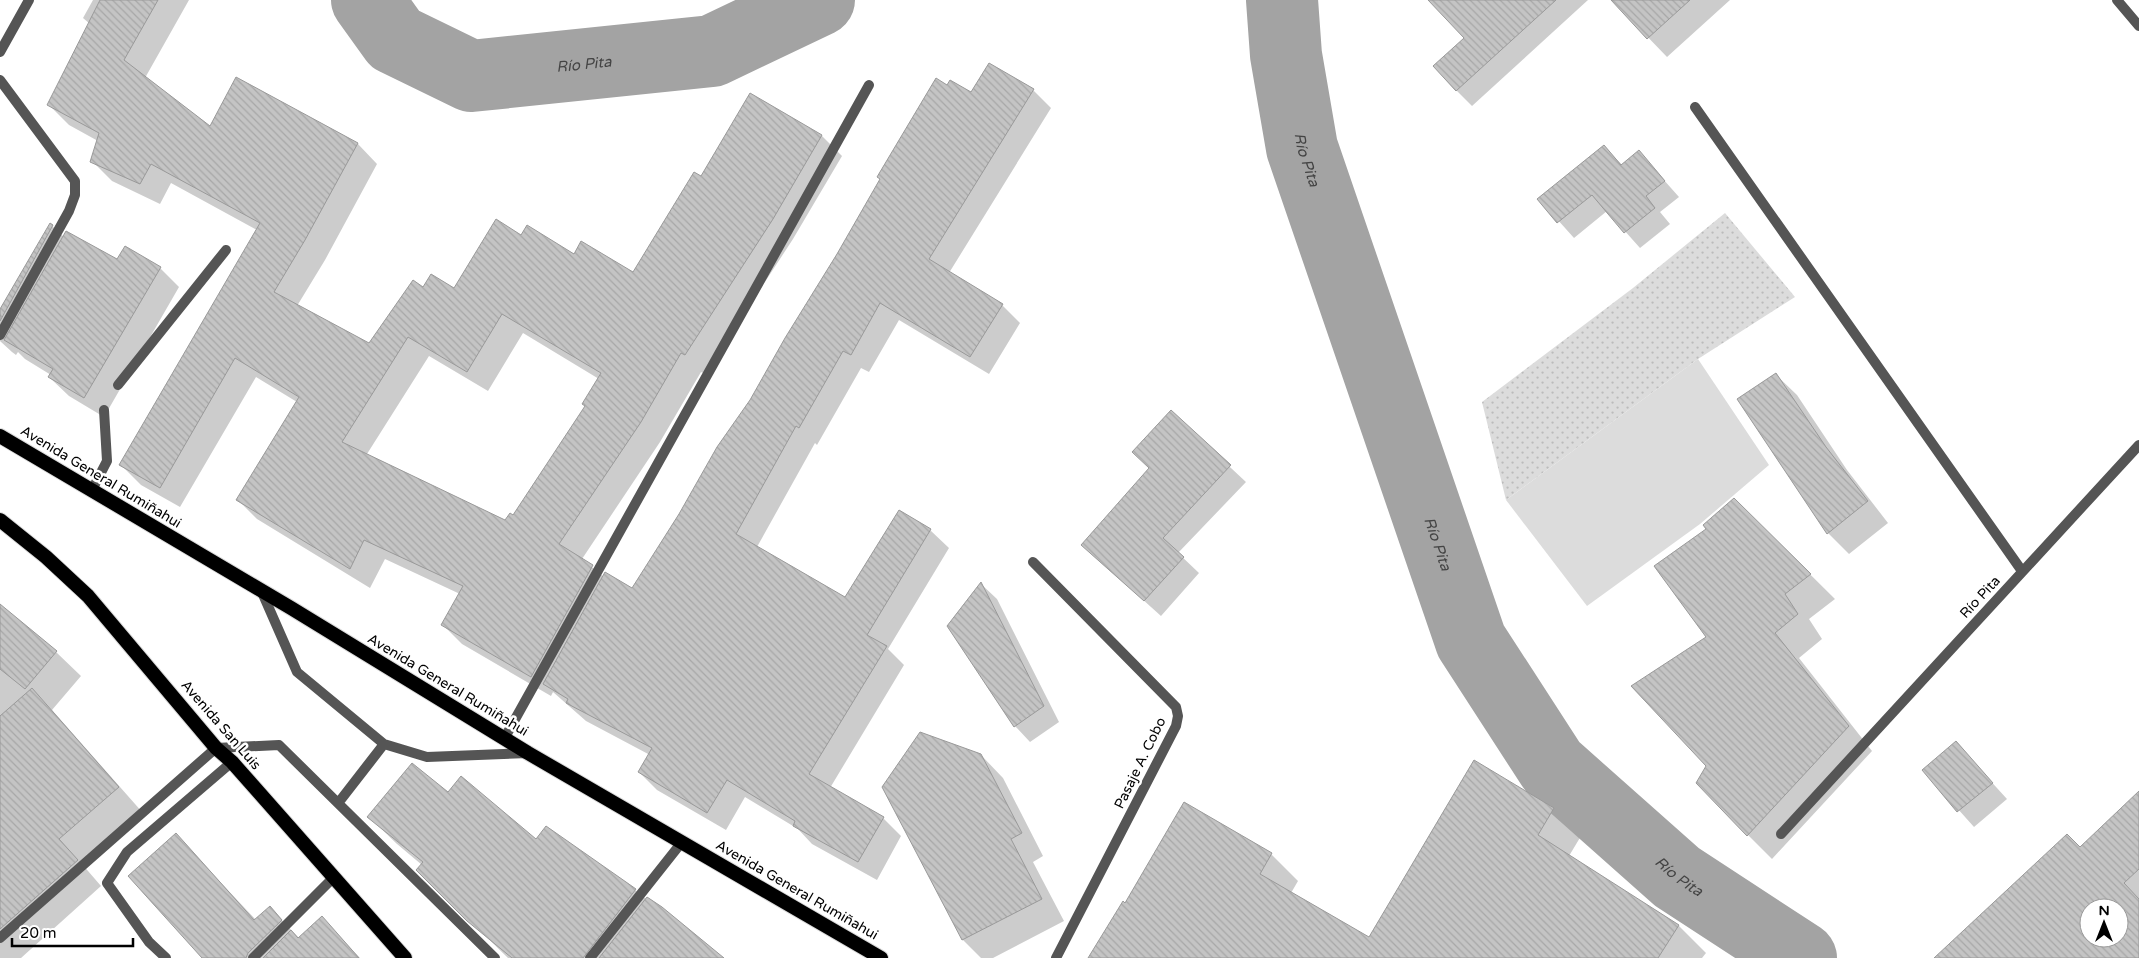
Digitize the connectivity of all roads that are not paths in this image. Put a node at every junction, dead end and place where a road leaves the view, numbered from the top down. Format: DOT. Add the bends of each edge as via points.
graph roads {
  1 [pos="29,0"];
  2 [pos="2117,0"];
  3 [pos="2139,26"];
  4 [pos="0,52"];
  5 [pos="0,80"];
  6 [pos="869,85"];
  7 [pos="1695,107"];
  8 [pos="226,250"];
  9 [pos="0,335"];
  10 [pos="118,385"];
  11 [pos="104,410"];
  12 [pos="0,436"];
  13 [pos="2139,445"];
  14 [pos="92,490"];
  15 [pos="2,521"];
  16 [pos="1033,562"];
  17 [pos="2022,571"];
  18 [pos="261,590"];
  19 [pos="504,739"];
  20 [pos="384,744"];
  21 [pos="216,748"];
  22 [pos="528,753"];
  23 [pos="232,762"];
  24 [pos="339,802"];
  25 [pos="1781,834"];
  26 [pos="682,842"];
  27 [pos="333,878"];
  28 [pos="0,938"];
  29 [pos="166,958"];
  30 [pos="253,958"];
  31 [pos="405,958"];
  32 [pos="495,958"];
  33 [pos="590,958"];
  34 [pos="881,958"];
  35 [pos="1056,958"];
  1 -- 4 [label="street"];
  2 -- 3 [label="street"];
  5 -- 9 [label="street" via="70,173 75,181 75,195"];
  6 -- 19 [label="street"];
  7 -- 17 [label="street"];
  8 -- 10 [label="street"];
  11 -- 14 [label="street" via="107,461"];
  12 -- 14 [label="highway, Avenida General Rumiñahui"];
  13 -- 17 [label="street, Río Pita"];
  14 -- 18 [label="highway, Avenida General Rumiñahui"];
  15 -- 21 [label="highway, Avenida San Luis" via="88,596"];
  16 -- 35 [label="street, Pasaje A. Cobo" via="1176,707 1178,716 1176,726"];
  17 -- 25 [label="street, Río Pita"];
  18 -- 19 [label="highway, Avenida General Rumiñahui"];
  18 -- 20 [label="street" via="297,672"];
  19 -- 22 [label="highway, Avenida General Rumiñahui"];
  20 -- 22 [label="street" via="427,757"];
  20 -- 24 [label="street"];
  21 -- 23 [label="highway, Avenida San Luis"];
  21 -- 24 [label="street" via="279,745"];
  21 -- 28 [label="street"];
  22 -- 26 [label="highway, Avenida General Rumiñahui"];
  23 -- 27 [label="highway, Avenida San Luis"];
  23 -- 29 [label="street" via="127,852 107,883 149,942"];
  24 -- 32 [label="street"];
  26 -- 33 [label="street"];
  26 -- 34 [label="highway, Avenida General Rumiñahui"];
  27 -- 30 [label="street"];
  27 -- 31 [label="highway, Avenida San Luis"];
}
